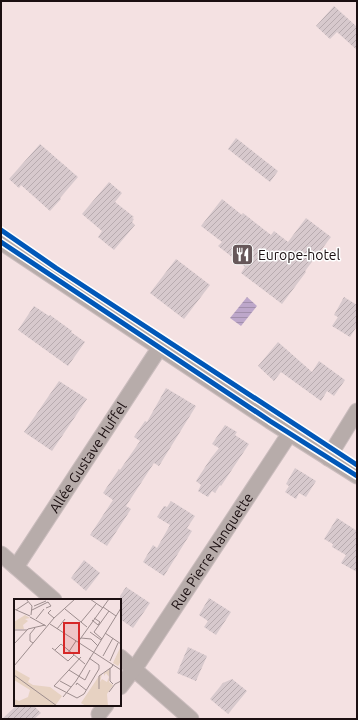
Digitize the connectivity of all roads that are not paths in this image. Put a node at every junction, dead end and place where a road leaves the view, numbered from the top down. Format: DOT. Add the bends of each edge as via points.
graph roads {
  1 [pos="1,242"];
  2 [pos="160,347"];
  3 [pos="357,411"];
  4 [pos="290,433"];
  5 [pos="328,458"];
  6 [pos="357,476"];
  7 [pos="1,554"];
  8 [pos="16,567"];
  9 [pos="53,599"];
  10 [pos="121,658"];
  11 [pos="133,669"];
  12 [pos="121,686"];
  13 [pos="191,719"];
  1 -- 2 [label="street"];
  2 -- 4 [label="street"];
  2 -- 8 [label="street, Allée Gustave Huffel"];
  3 -- 5 [label="street"];
  4 -- 5 [label="street"];
  4 -- 11 [label="street, Rue Pierre Nanquette"];
  5 -- 6 [label="street"];
  7 -- 8 [label="street"];
  8 -- 9 [label="street"];
  10 -- 11 [label="street"];
  11 -- 12 [label="street, Rue Pierre Nanquette"];
  11 -- 13 [label="street"];
}
